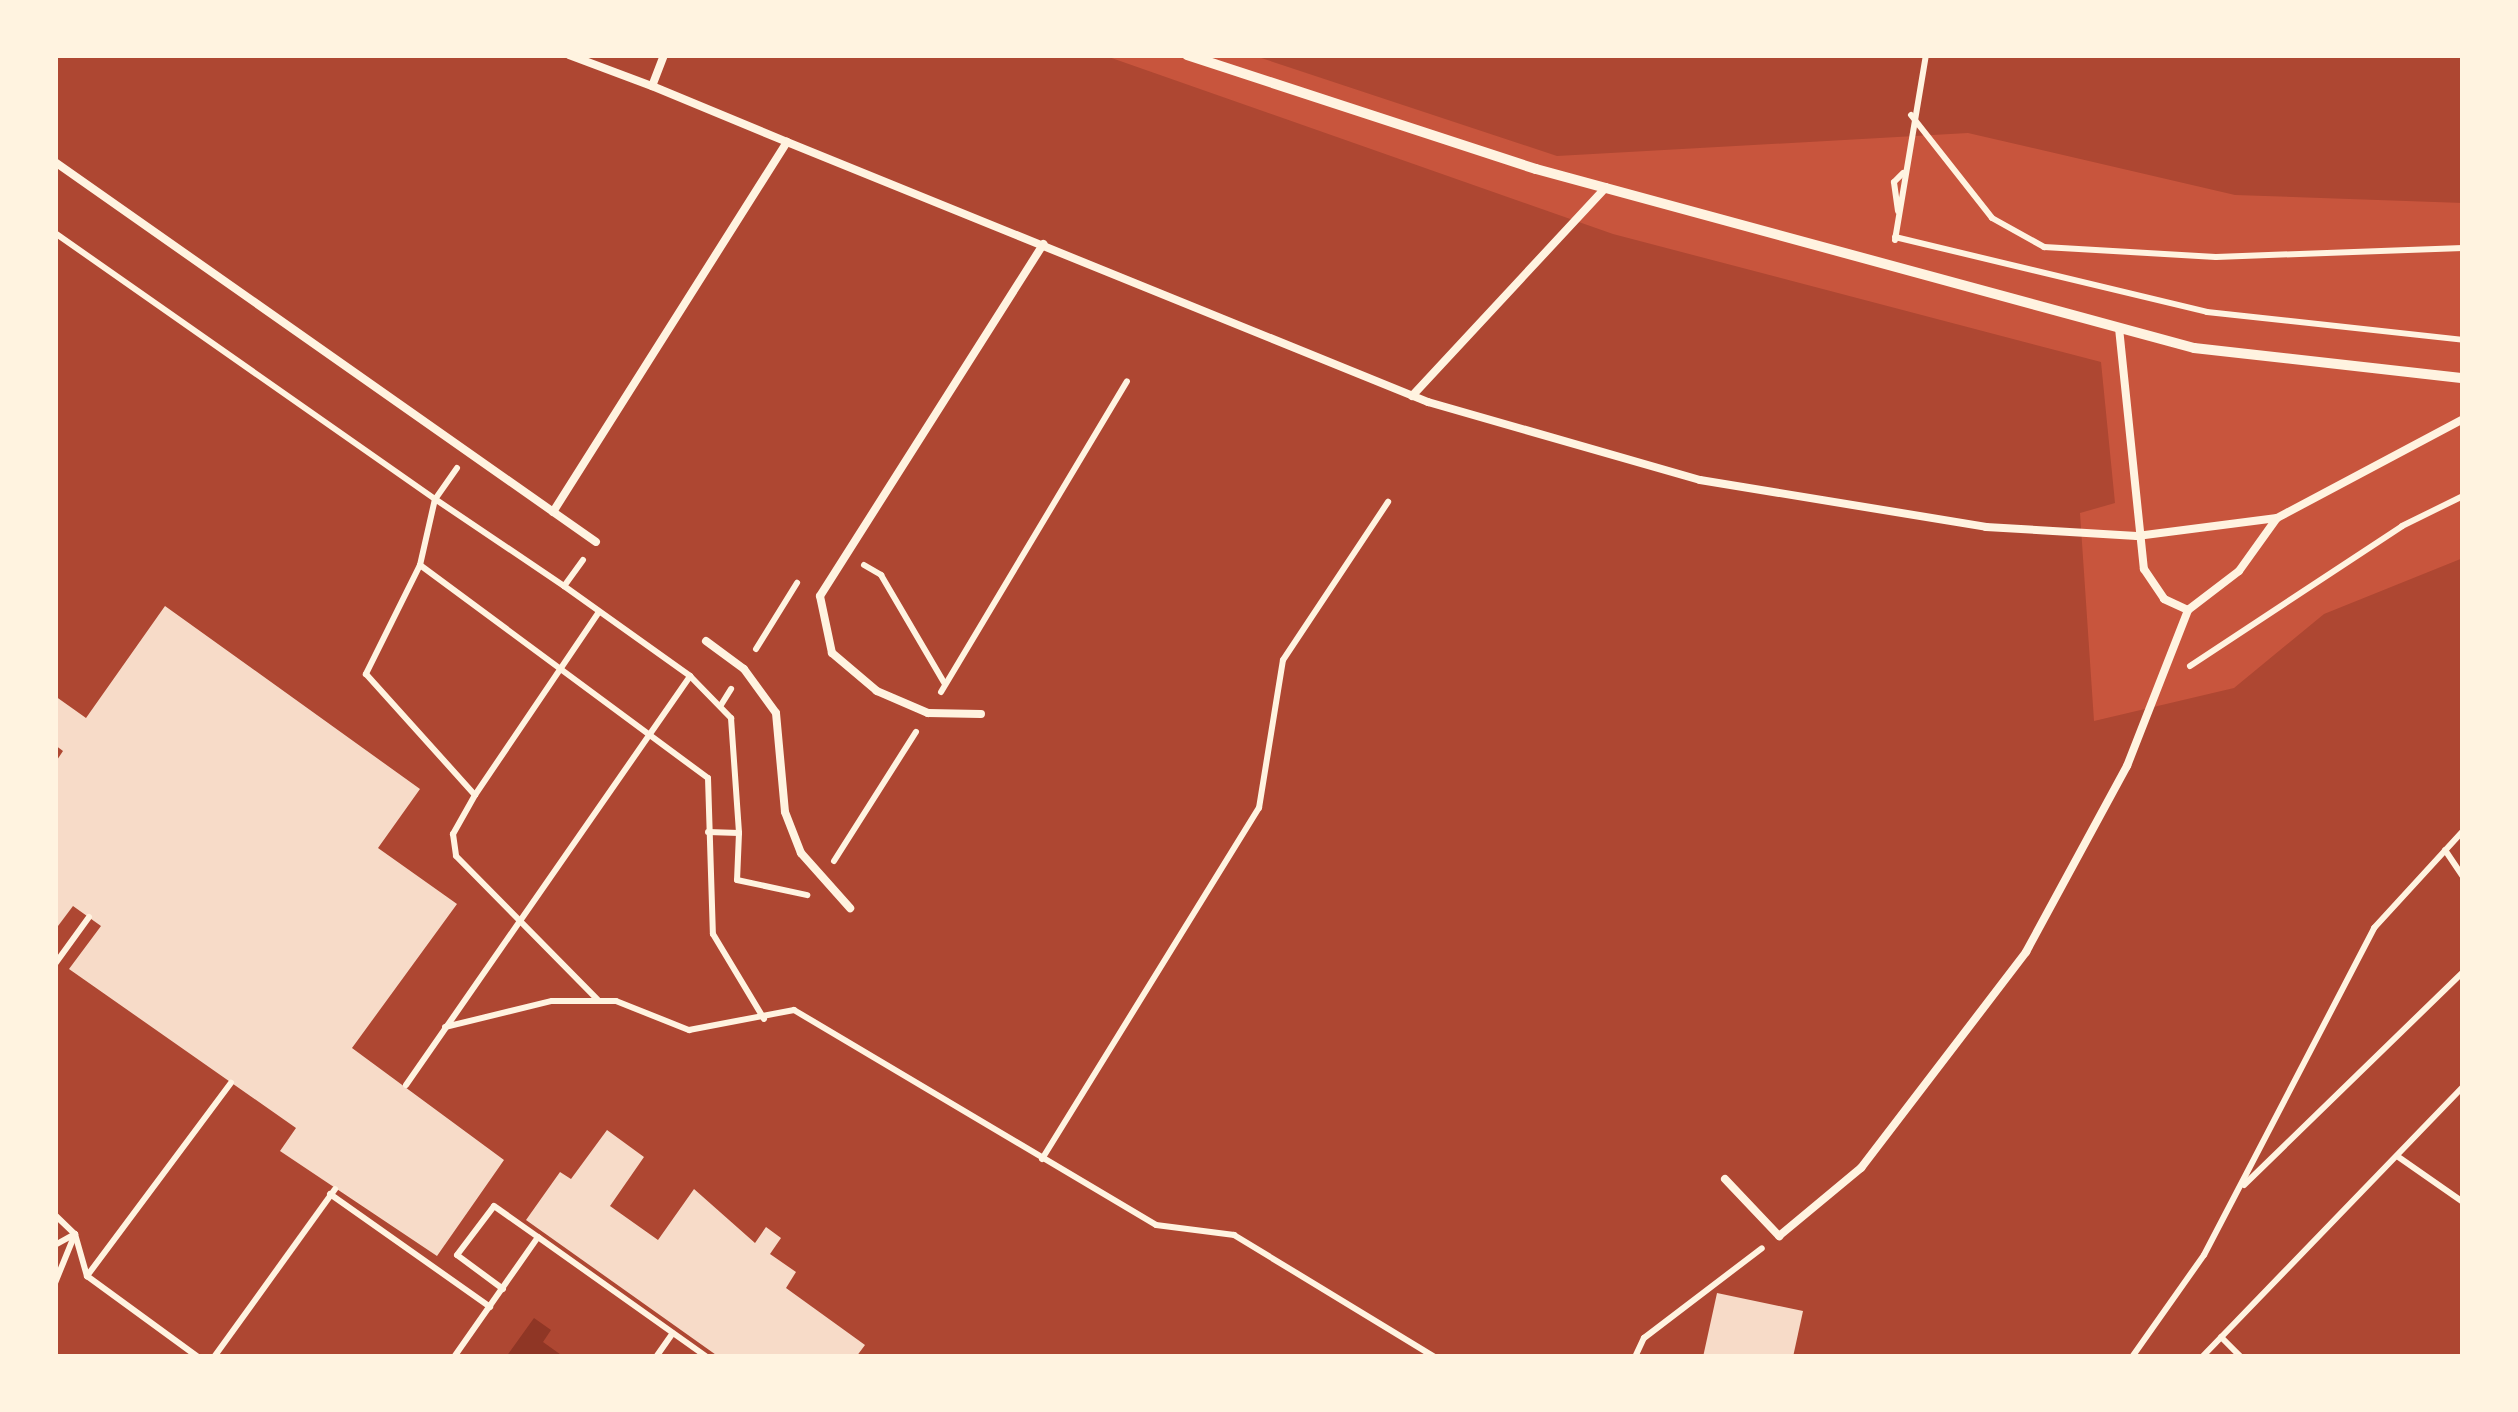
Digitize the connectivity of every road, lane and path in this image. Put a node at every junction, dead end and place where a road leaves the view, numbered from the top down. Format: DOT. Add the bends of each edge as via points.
graph roads {
  1 [pos="569,55"];
  2 [pos="664,55"];
  3 [pos="1188,55"];
  4 [pos="1926,55"];
  5 [pos="652,86"];
  6 [pos="1912,116"];
  7 [pos="787,142"];
  8 [pos="55,162"];
  9 [pos="1606,186"];
  10 [pos="55,233"];
  11 [pos="1895,237"];
  12 [pos="1043,244"];
  13 [pos="2027,244"];
  14 [pos="2044,247"];
  15 [pos="2463,248"];
  16 [pos="1892,262"];
  17 [pos="2119,328"];
  18 [pos="2463,340"];
  19 [pos="2463,378"];
  20 [pos="1127,382"];
  21 [pos="1412,396"];
  22 [pos="2463,419"];
  23 [pos="466,455"];
  24 [pos="2463,496"];
  25 [pos="435,499"];
  26 [pos="1388,502"];
  27 [pos="553,512"];
  28 [pos="2277,518"];
  29 [pos="2137,536"];
  30 [pos="596,542"];
  31 [pos="846,553"];
  32 [pos="420,566"];
  33 [pos="564,586"];
  34 [pos="2188,610"];
  35 [pos="598,612"];
  36 [pos="706,641"];
  37 [pos="560,670"];
  38 [pos="690,676"];
  39 [pos="2164,683"];
  40 [pos="945,684"];
  41 [pos="928,713"];
  42 [pos="981,714"];
  43 [pos="650,736"];
  44 [pos="476,795"];
  45 [pos="2463,830"];
  46 [pos="708,832"];
  47 [pos="739,833"];
  48 [pos="2445,850"];
  49 [pos="2463,878"];
  50 [pos="822,879"];
  51 [pos="850,908"];
  52 [pos="89,917"];
  53 [pos="520,922"];
  54 [pos="55,964"];
  55 [pos="2463,972"];
  56 [pos="599,1001"];
  57 [pos="764,1019"];
  58 [pos="445,1027"];
  59 [pos="232,1083"];
  60 [pos="406,1085"];
  61 [pos="2463,1088"];
  62 [pos="2397,1156"];
  63 [pos="1042,1159"];
  64 [pos="1725,1179"];
  65 [pos="2240,1190"];
  66 [pos="2463,1202"];
  67 [pos="55,1216"];
  68 [pos="75,1234"];
  69 [pos="1780,1236"];
  70 [pos="538,1237"];
  71 [pos="55,1245"];
  72 [pos="87,1276"];
  73 [pos="55,1283"];
  74 [pos="503,1289"];
  75 [pos="490,1306"];
  76 [pos="673,1332"];
  77 [pos="2221,1337"];
  78 [pos="198,1357"];
  79 [pos="214,1357"];
  80 [pos="454,1357"];
  81 [pos="656,1357"];
  82 [pos="708,1357"];
  83 [pos="1435,1357"];
  84 [pos="1635,1357"];
  85 [pos="2132,1357"];
  86 [pos="2202,1357"];
  87 [pos="2241,1357"];
  1 -- 5 [label="lane"];
  2 -- 5 [label="lane"];
  3 -- 9 [label="street"];
  4 -- 6 [label="path"];
  5 -- 7 [label="lane"];
  6 -- 11 [label="path"];
  6 -- 14 [label="path" via="1992,218"];
  7 -- 12 [label="lane"];
  7 -- 27 [label="lane"];
  8 -- 23 [label="lane"];
  9 -- 16 [label="street"];
  9 -- 21 [label="lane"];
  10 -- 25 [label="path"];
  11 -- 16 [label="path"];
  11 -- 18 [label="path" via="2208,312"];
  12 -- 21 [label="lane"];
  12 -- 31 [label="lane"];
  13 -- 14 [label="path"];
  14 -- 15 [label="path" via="2216,257"];
  16 -- 17 [label="street"];
  17 -- 19 [label="street" via="2278,364"];
  17 -- 29 [label="lane"];
  20 -- 40 [label="path"];
  21 -- 29 [label="lane" via="1700,480 1986,527"];
  22 -- 28 [label="lane"];
  23 -- 25 [label="path"];
  23 -- 27 [label="lane"];
  24 -- 39 [label="path" via="2402,526"];
  25 -- 32 [label="path"];
  25 -- 33 [label="path"];
  26 -- 63 [label="path" via="1283,660 1260,808"];
  27 -- 30 [label="lane"];
  28 -- 29 [label="lane"];
  28 -- 34 [label="lane" via="2239,571"];
  29 -- 34 [label="lane" via="2152,585"];
  30 -- 33 [label="path"];
  31 -- 40 [label="path" via="881,576"];
  31 -- 41 [label="lane" via="820,596 832,653 877,691"];
  32 -- 37 [label="path"];
  32 -- 44 [label="path" via="366,674"];
  33 -- 35 [label="path"];
  34 -- 39 [label="lane"];
  35 -- 37 [label="path"];
  35 -- 38 [label="path"];
  36 -- 50 [label="lane" via="744,669 776,713 785,812"];
  37 -- 43 [label="path"];
  37 -- 44 [label="path"];
  38 -- 43 [label="path"];
  38 -- 47 [label="path" via="730,718"];
  39 -- 69 [label="lane" via="2026,952 1861,1168"];
  40 -- 41 [label="path"];
  41 -- 42 [label="lane"];
  41 -- 50 [label="path"];
  43 -- 46 [label="path" via="708,778"];
  43 -- 53 [label="path"];
  44 -- 53 [label="path" via="453,834 456,856"];
  45 -- 48 [label="path"];
  46 -- 47 [label="path"];
  46 -- 57 [label="path" via="713,934"];
  47 -- 50 [label="path" via="737,880 812,896"];
  48 -- 49 [label="path"];
  48 -- 65 [label="path" via="2374,928"];
  50 -- 51 [label="lane"];
  52 -- 54 [label="path"];
  53 -- 56 [label="path"];
  53 -- 58 [label="path"];
  55 -- 65 [label="path"];
  56 -- 57 [label="path" via="689,1030"];
  56 -- 58 [label="path" via="552,1001"];
  57 -- 63 [label="path" via="794,1010"];
  58 -- 60 [label="path"];
  59 -- 72 [label="path"];
  61 -- 62 [label="path"];
  62 -- 66 [label="path"];
  62 -- 77 [label="path"];
  63 -- 83 [label="path" via="1156,1224 1234,1235"];
  64 -- 69 [label="lane"];
  65 -- 85 [label="path"];
  67 -- 68 [label="path"];
  68 -- 71 [label="path"];
  68 -- 72 [label="path"];
  68 -- 73 [label="path"];
  69 -- 84 [label="path" via="1644,1338"];
  70 -- 74 [label="path"];
  70 -- 74 [label="path" via="494,1206 457,1255"];
  70 -- 76 [label="path"];
  72 -- 78 [label="path"];
  74 -- 75 [label="path"];
  75 -- 79 [label="path" via="332,1192"];
  75 -- 80 [label="path"];
  76 -- 81 [label="path"];
  76 -- 82 [label="path"];
  77 -- 86 [label="path"];
  77 -- 87 [label="path"];
}
